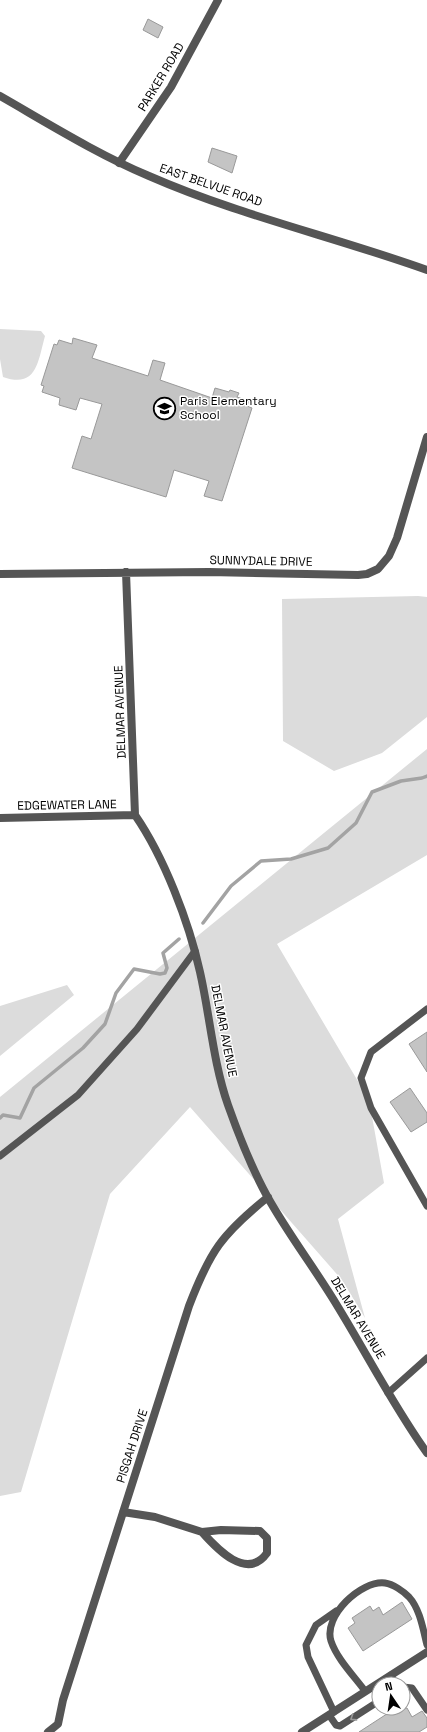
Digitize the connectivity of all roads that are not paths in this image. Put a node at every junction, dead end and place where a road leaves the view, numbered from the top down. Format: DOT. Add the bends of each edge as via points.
graph roads {
  1 [pos="218,0"];
  2 [pos="0,96"];
  3 [pos="119,163"];
  4 [pos="427,270"];
  5 [pos="427,437"];
  6 [pos="126,572"];
  7 [pos="0,574"];
  8 [pos="135,815"];
  9 [pos="0,818"];
  10 [pos="195,951"];
  11 [pos="427,1009"];
  12 [pos="0,1156"];
  13 [pos="268,1197"];
  14 [pos="427,1206"];
  15 [pos="427,1358"];
  16 [pos="388,1393"];
  17 [pos="427,1453"];
  18 [pos="123,1512"];
  19 [pos="202,1532"];
  20 [pos="338,1610"];
  21 [pos="427,1645"];
  22 [pos="427,1652"];
  23 [pos="390,1675"];
  24 [pos="411,1688"];
  25 [pos="365,1691"];
  26 [pos="371,1706"];
  27 [pos="427,1710"];
  28 [pos="332,1713"];
  29 [pos="58,1728"];
  30 [pos="48,1732"];
  31 [pos="302,1732"];
  1 -- 3 [label="street, PARKER ROAD" via="171,87"];
  2 -- 3 [label="street, EAST BELVUE ROAD"];
  3 -- 4 [label="street, EAST BELVUE ROAD" via="196,195"];
  5 -- 6 [label="street, SUNNYDALE DRIVE" via="393,547 383,564 372,572 358,575"];
  6 -- 7 [label="street, SUNNYDALE DRIVE"];
  6 -- 8 [label="street, DELMAR AVENUE"];
  8 -- 9 [label="street, EDGEWATER LANE"];
  8 -- 10 [label="street, DELMAR AVENUE" via="166,874"];
  10 -- 12 [label="lane" via="137,1029 78,1095"];
  10 -- 13 [label="street, DELMAR AVENUE" via="227,1102 247,1157"];
  11 -- 14 [label="lane" via="371,1052 361,1078 371,1108"];
  13 -- 16 [label="street, DELMAR AVENUE" via="325,1285"];
  13 -- 18 [label="street, PISGAH DRIVE" via="227,1233 202,1271"];
  15 -- 16 [label="lane"];
  16 -- 17 [label="street, DELMAR AVENUE"];
  18 -- 19 [label="street" via="155,1517"];
  18 -- 29 [label="street, PISGAH DRIVE" via="63,1700"];
  19 -- 19 [label="street" via="260,1532 267,1538 267,1553 255,1563 237,1562 214,1546"];
  20 -- 21 [label="lane" via="364,1588 386,1583 402,1590 410,1598"];
  20 -- 25 [label="lane" via="329,1627 331,1641"];
  20 -- 28 [label="lane" via="316,1625 306,1645 308,1657"];
  22 -- 23 [label="street"];
  23 -- 25 [label="street"];
  24 -- 27 [label="lane"];
  25 -- 28 [label="street"];
  26 -- 28 [label="lane, one-way" via="340,1726 336,1725"];
  28 -- 31 [label="street"];
  29 -- 30 [label="street, PISGAH DRIVE"];
}
